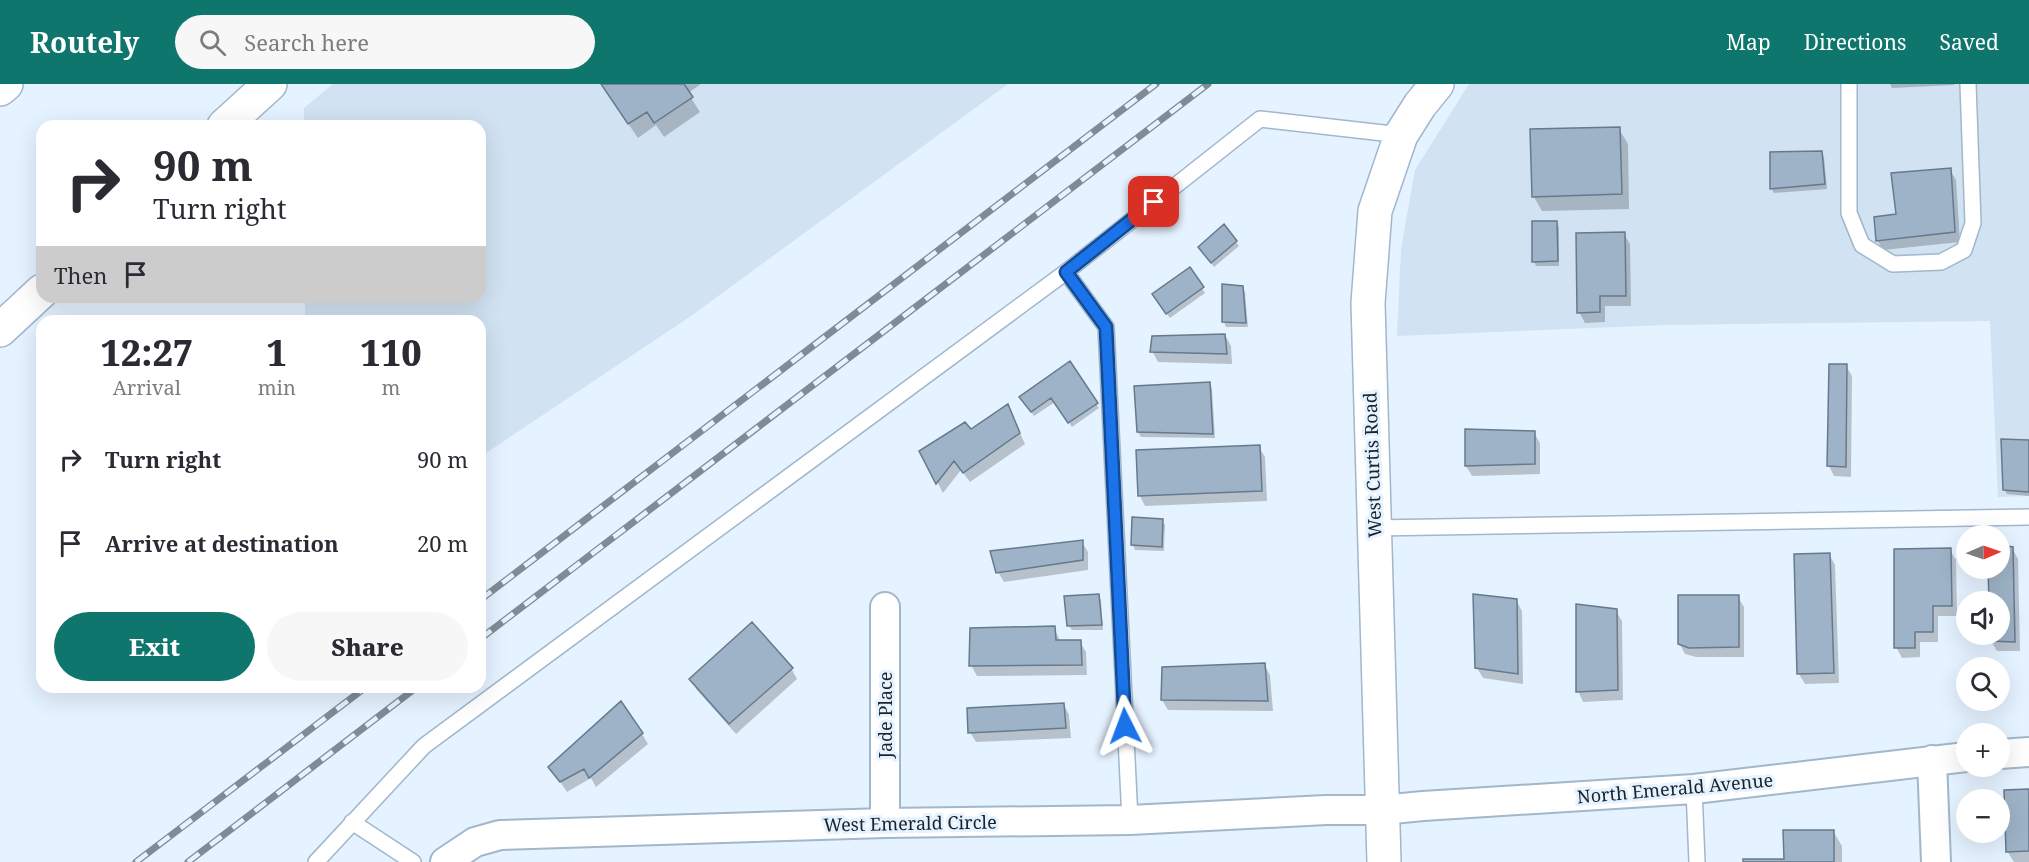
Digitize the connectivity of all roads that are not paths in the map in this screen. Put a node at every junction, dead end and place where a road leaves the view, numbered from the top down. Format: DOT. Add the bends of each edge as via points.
graph roads {
  1 [pos="6,84"];
  2 [pos="270,84"];
  3 [pos="1437,84"];
  4 [pos="1849,84"];
  5 [pos="1968,84"];
  6 [pos="0,89"];
  7 [pos="231,120"];
  8 [pos="1401,135"];
  9 [pos="1066,272"];
  10 [pos="36,297"];
  11 [pos="0,330"];
  12 [pos="2029,517"];
  13 [pos="1374,528"];
  14 [pos="885,607"];
  15 [pos="2029,752"];
  16 [pos="2010,753"];
  17 [pos="1956,758"];
  18 [pos="1932,760"];
  19 [pos="1694,789"];
  20 [pos="1383,810"];
  21 [pos="1130,820"];
  22 [pos="352,822"];
  23 [pos="885,823"];
  24 [pos="316,862"];
  25 [pos="413,862"];
  26 [pos="445,862"];
  27 [pos="1384,862"];
  28 [pos="1697,862"];
  29 [pos="1936,862"];
  1 -- 6 [label="main road"];
  2 -- 7 [label="main road"];
  3 -- 8 [label="main road, West Curtis Road"];
  4 -- 5 [label="lane" via="1850,213 1862,245 1893,264 1941,262 1964,250 1974,223"];
  8 -- 9 [label="lane" via="1260,119"];
  8 -- 13 [label="main road, West Curtis Road" via="1376,211 1368,303"];
  9 -- 21 [label="lane" via="1106,327"];
  9 -- 22 [label="lane" via="424,746"];
  10 -- 11 [label="main road"];
  12 -- 13 [label="lane"];
  13 -- 20 [label="main road, West Curtis Road"];
  14 -- 23 [label="street, Jade Place"];
  15 -- 16 [label="street"];
  17 -- 18 [label="street, North Emerald Avenue"];
  18 -- 19 [label="street, North Emerald Avenue"];
  18 -- 29 [label="street"];
  19 -- 20 [label="street, North Emerald Avenue"];
  19 -- 28 [label="lane"];
  20 -- 21 [label="street, West Emerald Circle"];
  20 -- 27 [label="main road, West Curtis Road"];
  21 -- 23 [label="street, West Emerald Circle"];
  22 -- 24 [label="lane"];
  22 -- 25 [label="lane"];
  23 -- 26 [label="street, West Emerald Circle" via="500,835 474,842"];
}
